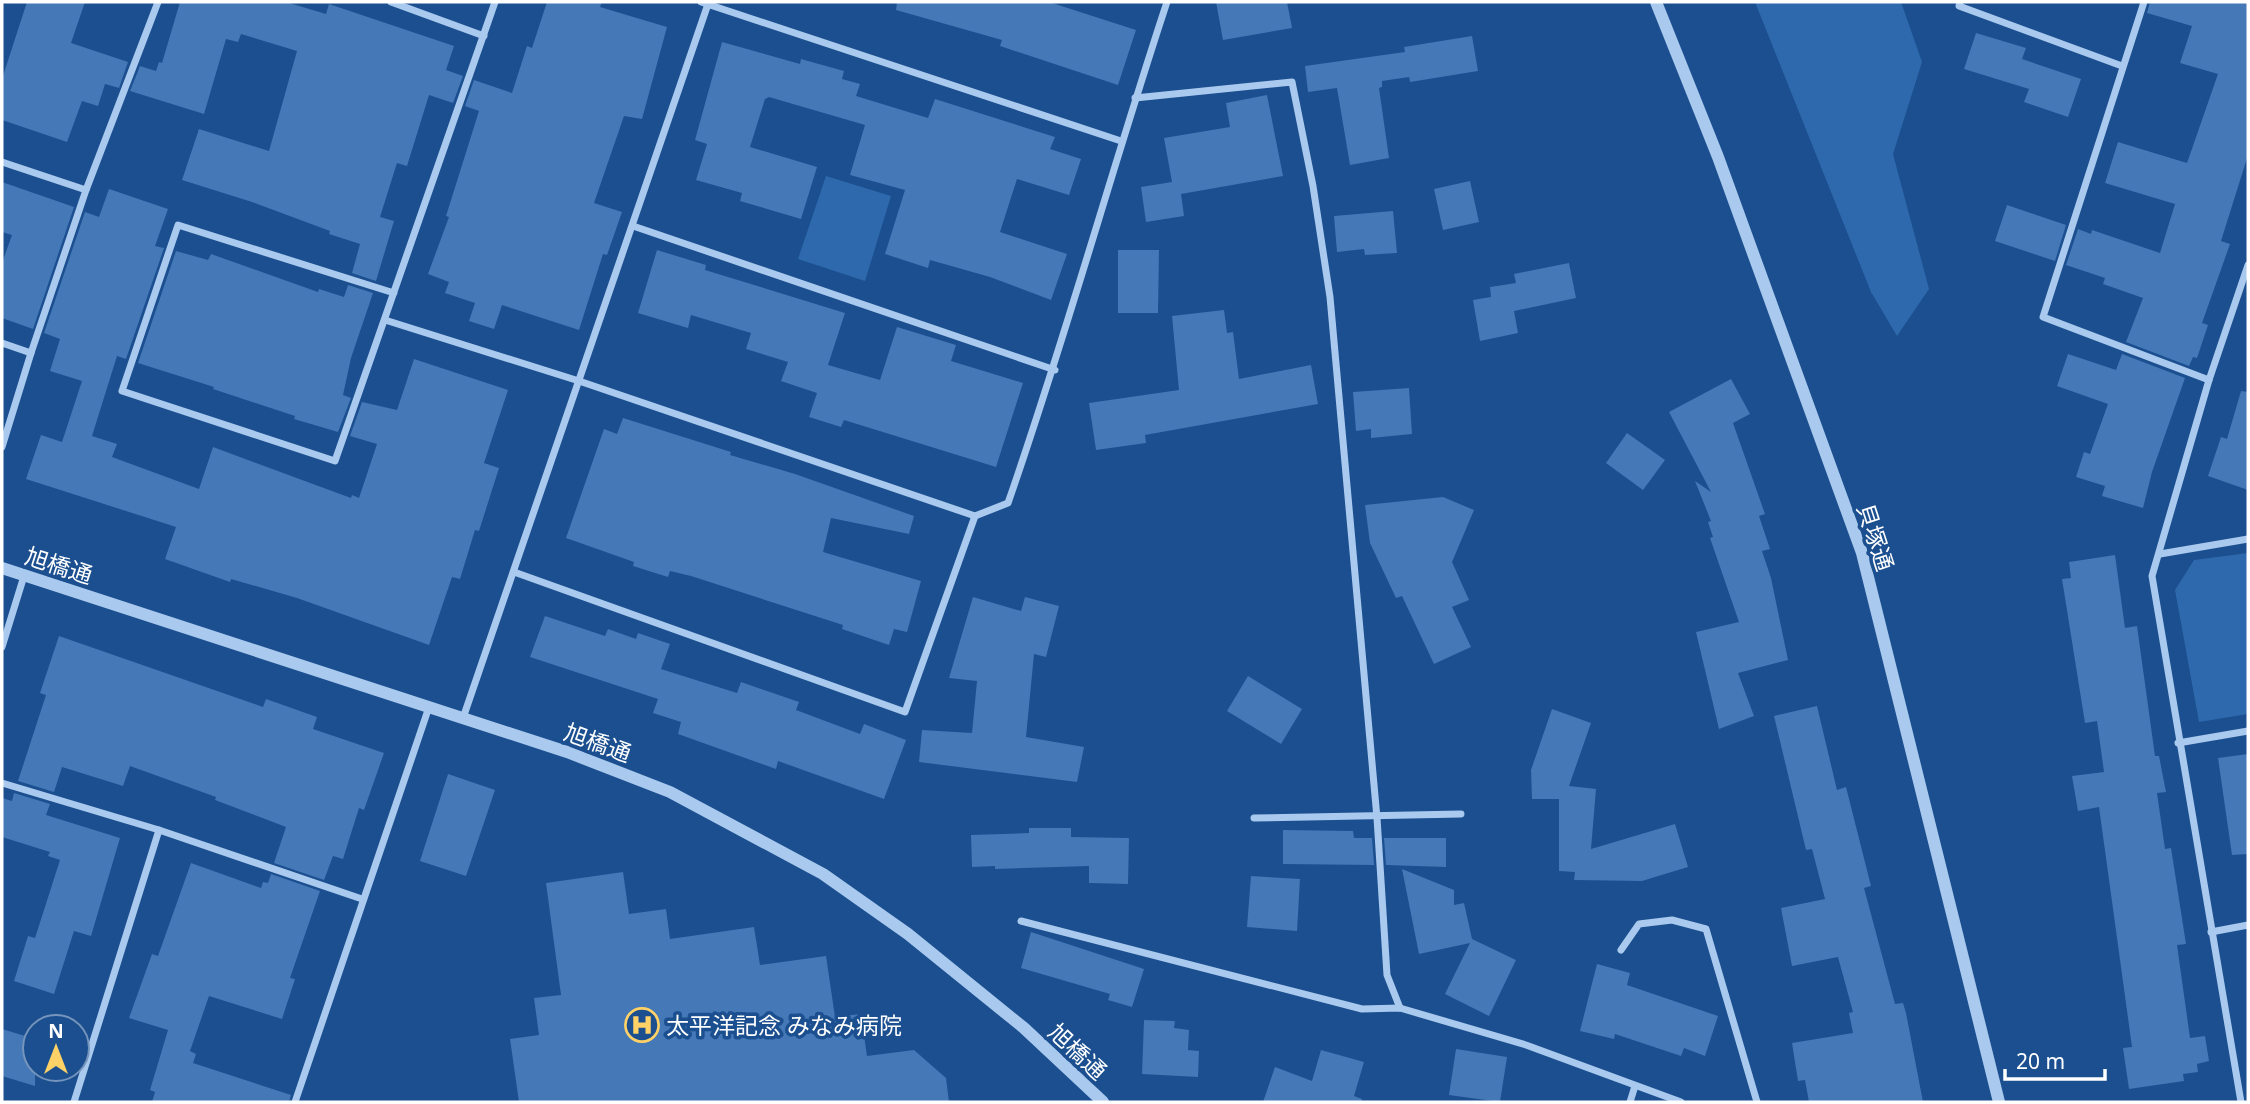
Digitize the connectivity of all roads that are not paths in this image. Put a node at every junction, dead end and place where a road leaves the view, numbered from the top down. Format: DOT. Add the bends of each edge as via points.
graph roads {
  1 [pos="158,2"];
  2 [pos="391,2"];
  3 [pos="495,2"];
  4 [pos="1167,2"];
  5 [pos="1656,2"];
  6 [pos="1960,2"];
  7 [pos="2144,2"];
  8 [pos="705,3"];
  9 [pos="484,36"];
  10 [pos="2122,66"];
  11 [pos="1135,98"];
  12 [pos="1121,141"];
  13 [pos="2,162"];
  14 [pos="86,190"];
  15 [pos="633,226"];
  16 [pos="2248,265"];
  17 [pos="394,293"];
  18 [pos="385,320"];
  19 [pos="2,343"];
  20 [pos="31,353"];
  21 [pos="1055,370"];
  22 [pos="2209,380"];
  23 [pos="579,381"];
  24 [pos="2,447"];
  25 [pos="975,516"];
  26 [pos="2248,539"];
  27 [pos="2160,554"];
  28 [pos="2,569"];
  29 [pos="514,572"];
  30 [pos="24,576"];
  31 [pos="2,647"];
  32 [pos="429,707"];
  33 [pos="463,718"];
  34 [pos="2248,731"];
  35 [pos="2178,743"];
  36 [pos="2,783"];
  37 [pos="1461,814"];
  38 [pos="1254,818"];
  39 [pos="1377,818"];
  40 [pos="159,830"];
  41 [pos="362,899"];
  42 [pos="1021,921"];
  43 [pos="2248,925"];
  44 [pos="2211,932"];
  45 [pos="1621,950"];
  46 [pos="1400,1008"];
  47 [pos="1635,1086"];
  48 [pos="74,1102"];
  49 [pos="295,1102"];
  50 [pos="1103,1102"];
  51 [pos="1630,1102"];
  52 [pos="1681,1102"];
  53 [pos="1757,1102"];
  54 [pos="1999,1102"];
  55 [pos="2241,1102"];
  1 -- 14 [label="street"];
  2 -- 9 [label="street"];
  3 -- 9 [label="street"];
  4 -- 11 [label="street"];
  5 -- 54 [label="street, 貝塚通" via="1862,553"];
  6 -- 10 [label="street" via="1959,6"];
  7 -- 10 [label="street"];
  8 -- 12 [label="street"];
  8 -- 15 [label="street"];
  9 -- 17 [label="street"];
  10 -- 22 [label="street" via="2043,317"];
  11 -- 12 [label="street"];
  11 -- 39 [label="street" via="1292,82 1330,297"];
  12 -- 21 [label="street"];
  13 -- 14 [label="street"];
  14 -- 20 [label="street"];
  15 -- 21 [label="street"];
  15 -- 23 [label="street"];
  16 -- 22 [label="street"];
  17 -- 18 [label="street"];
  17 -- 18 [label="street" via="178,225 122,391 335,461"];
  18 -- 23 [label="street"];
  19 -- 20 [label="street"];
  20 -- 24 [label="street"];
  21 -- 25 [label="street" via="1008,503"];
  22 -- 27 [label="street"];
  23 -- 25 [label="street"];
  23 -- 29 [label="street"];
  25 -- 29 [label="street" via="905,712"];
  26 -- 27 [label="street"];
  27 -- 35 [label="street" via="2152,576"];
  28 -- 30 [label="street, 旭橋通"];
  29 -- 33 [label="street"];
  30 -- 31 [label="street"];
  30 -- 32 [label="street, 旭橋通"];
  32 -- 33 [label="street, 旭橋通"];
  32 -- 41 [label="street"];
  33 -- 50 [label="street, 旭橋通" via="670,792 823,874 982,994"];
  34 -- 35 [label="street"];
  35 -- 44 [label="street"];
  36 -- 40 [label="street"];
  37 -- 39 [label="street"];
  38 -- 39 [label="street"];
  39 -- 46 [label="street" via="1387,975"];
  40 -- 41 [label="street"];
  40 -- 48 [label="street"];
  41 -- 49 [label="street"];
  42 -- 46 [label="street" via="1363,1009"];
  43 -- 44 [label="street"];
  44 -- 55 [label="street"];
  45 -- 53 [label="street" via="1639,924 1672,920 1706,929"];
  46 -- 47 [label="street" via="1526,1045"];
  47 -- 51 [label="street"];
  47 -- 52 [label="street"];
}
